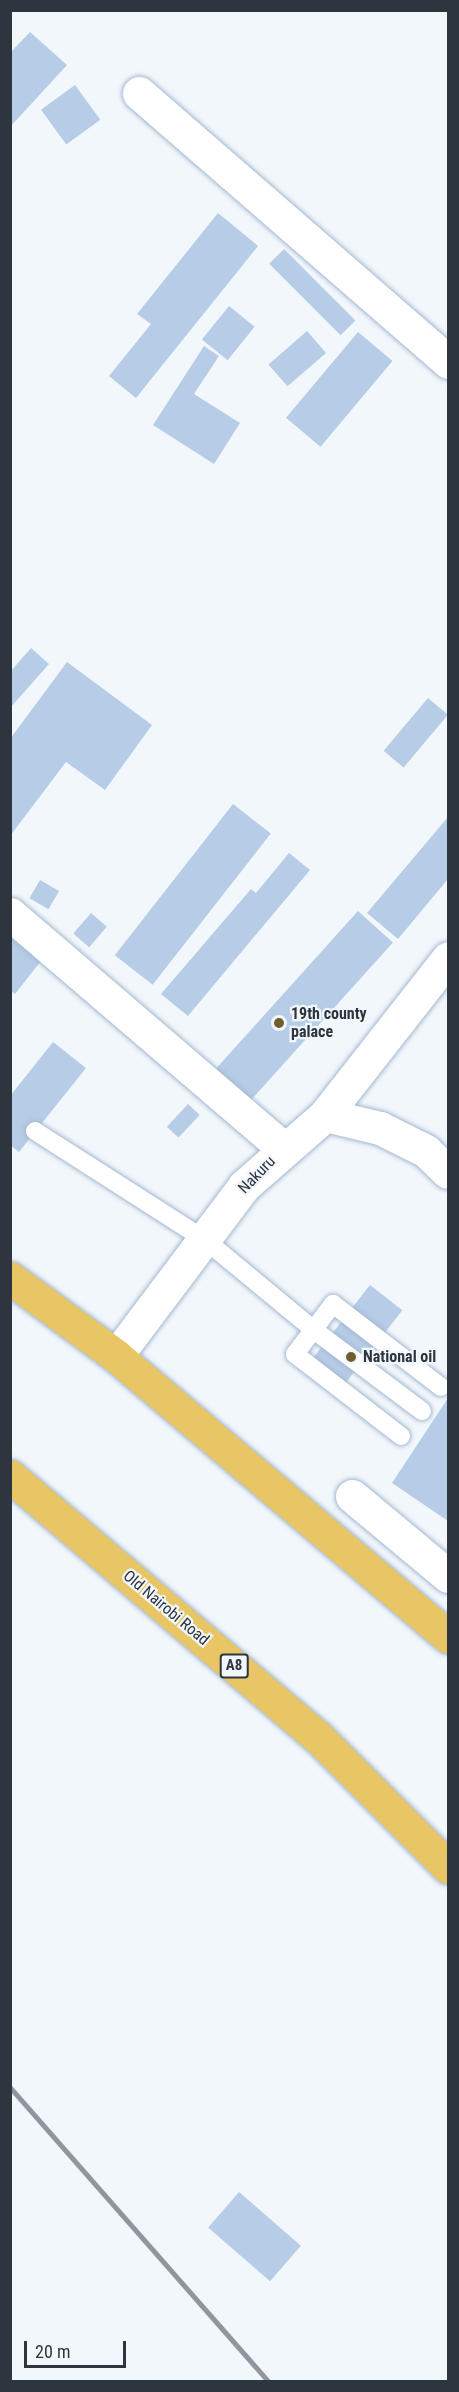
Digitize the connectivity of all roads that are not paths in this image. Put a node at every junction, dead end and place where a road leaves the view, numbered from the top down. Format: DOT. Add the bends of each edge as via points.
graph roads {
  1 [pos="139,93"];
  2 [pos="448,362"];
  3 [pos="10,914"];
  4 [pos="448,958"];
  5 [pos="325,1115"];
  6 [pos="35,1131"];
  7 [pos="283,1148"];
  8 [pos="448,1172"];
  9 [pos="204,1239"];
  10 [pos="10,1278"];
  11 [pos="314,1330"];
  12 [pos="116,1356"];
  13 [pos="441,1387"];
  14 [pos="422,1410"];
  15 [pos="401,1436"];
  16 [pos="10,1476"];
  17 [pos="352,1496"];
  18 [pos="448,1576"];
  19 [pos="448,1637"];
  20 [pos="448,1867"];
  1 -- 2 [label="street"];
  3 -- 7 [label="street"];
  4 -- 5 [label="street, Nakuru"];
  5 -- 7 [label="street, Nakuru"];
  5 -- 8 [label="street" via="380,1128 426,1151"];
  6 -- 9 [label="lane"];
  7 -- 9 [label="street, Nakuru" via="244,1186"];
  9 -- 11 [label="lane"];
  9 -- 12 [label="street, Nakuru"];
  10 -- 12 [label="highway"];
  11 -- 13 [label="lane" via="333,1304"];
  11 -- 14 [label="lane"];
  11 -- 15 [label="lane" via="295,1354"];
  12 -- 19 [label="highway"];
  16 -- 20 [label="highway, Old Nairobi Road / A8" via="318,1737"];
  17 -- 18 [label="street"];
}
